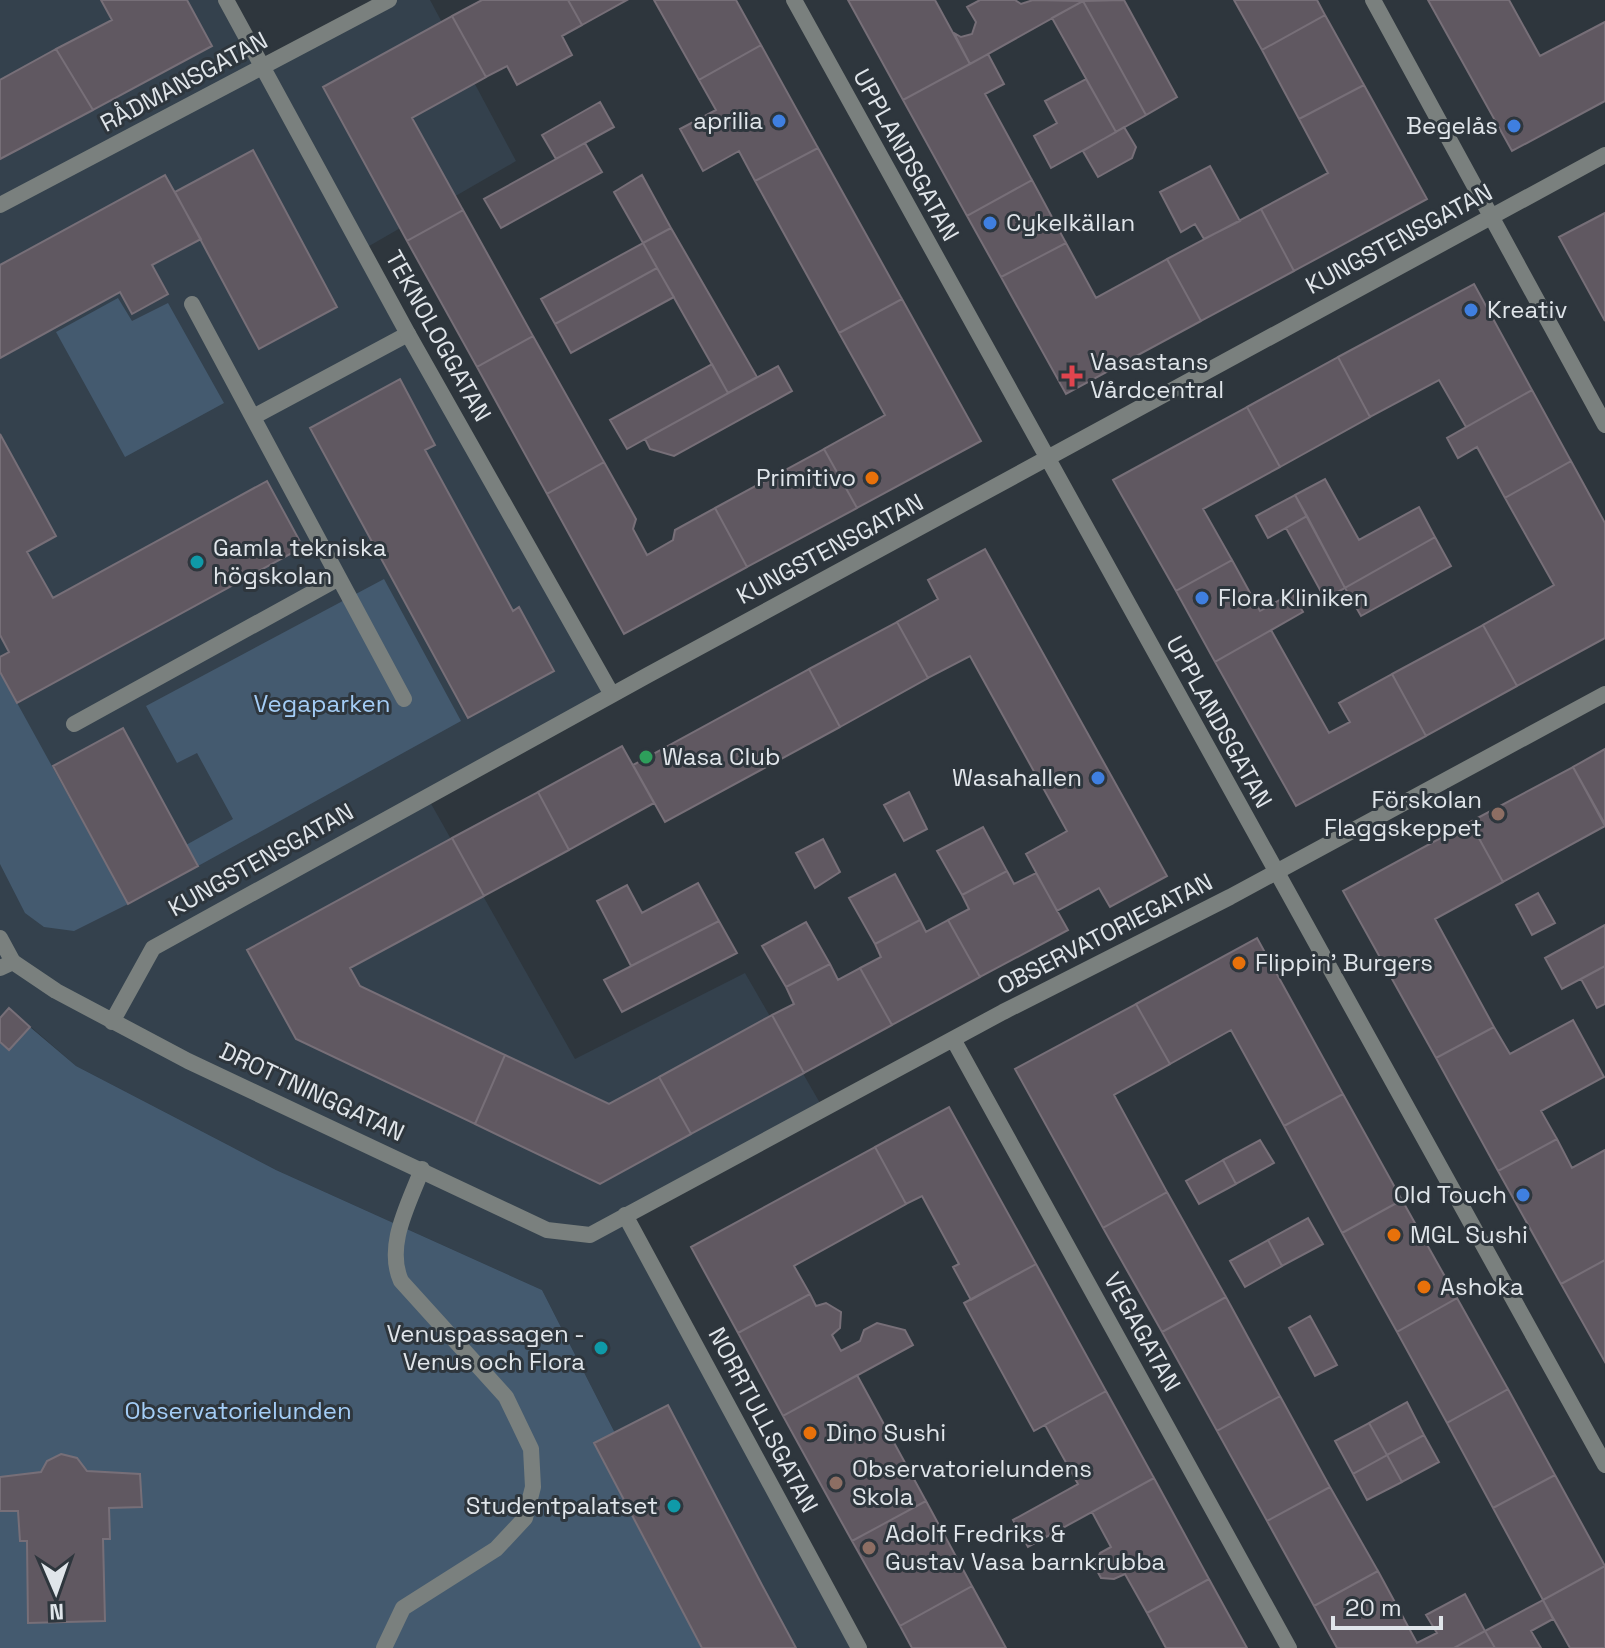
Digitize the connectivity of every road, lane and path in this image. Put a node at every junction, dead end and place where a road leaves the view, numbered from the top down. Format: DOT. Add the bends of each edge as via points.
graph roads {
  1 [pos="226,0"];
  2 [pos="389,0"];
  3 [pos="794,0"];
  4 [pos="1373,0"];
  5 [pos="263,67"];
  6 [pos="1605,155"];
  7 [pos="0,205"];
  8 [pos="1492,216"];
  9 [pos="192,304"];
  10 [pos="408,334"];
  11 [pos="253,417"];
  12 [pos="1605,425"];
  13 [pos="1045,458"];
  14 [pos="339,578"];
  15 [pos="611,693"];
  16 [pos="1605,694"];
  17 [pos="404,699"];
  18 [pos="74,724"];
  19 [pos="1276,873"];
  20 [pos="0,938"];
  21 [pos="6,965"];
  22 [pos="112,1022"];
  23 [pos="953,1039"];
  24 [pos="422,1169"];
  25 [pos="625,1215"];
  26 [pos="1605,1465"];
  27 [pos="384,1648"];
  28 [pos="859,1648"];
  29 [pos="1289,1648"];
  1 -- 5 [label="street, TEKNOLOGGATAN"];
  2 -- 5 [label="street, RÅDMANSGATAN"];
  3 -- 13 [label="street, UPPLANDSGATAN"];
  4 -- 8 [label="street"];
  5 -- 7 [label="street, RÅDMANSGATAN"];
  5 -- 10 [label="street, TEKNOLOGGATAN"];
  6 -- 8 [label="street, KUNGSTENSGATAN"];
  8 -- 12 [label="street"];
  8 -- 13 [label="street, KUNGSTENSGATAN"];
  9 -- 11 [label="street"];
  10 -- 11 [label="street"];
  10 -- 15 [label="street, TEKNOLOGGATAN"];
  11 -- 14 [label="street"];
  13 -- 15 [label="street, KUNGSTENSGATAN"];
  13 -- 19 [label="street, UPPLANDSGATAN"];
  14 -- 17 [label="street"];
  14 -- 18 [label="street"];
  15 -- 22 [label="street, KUNGSTENSGATAN" via="153,948"];
  16 -- 19 [label="street, OBSERVATORIEGATAN"];
  19 -- 23 [label="street, OBSERVATORIEGATAN"];
  19 -- 26 [label="street, UPPLANDSGATAN"];
  20 -- 21 [label="street, DROTTNINGGATAN"];
  21 -- 22 [label="street, DROTTNINGGATAN"];
  22 -- 24 [label="street, DROTTNINGGATAN"];
  23 -- 25 [label="street, OBSERVATORIEGATAN"];
  23 -- 29 [label="street, VEGAGATAN"];
  24 -- 25 [label="street, DROTTNINGGATAN" via="547,1230 590,1235"];
  24 -- 27 [label="street" via="396,1240 395,1266 401,1281 506,1397 531,1449 533,1487 525,1518 496,1549 403,1608"];
  25 -- 28 [label="street, NORRTULLSGATAN"];
}
